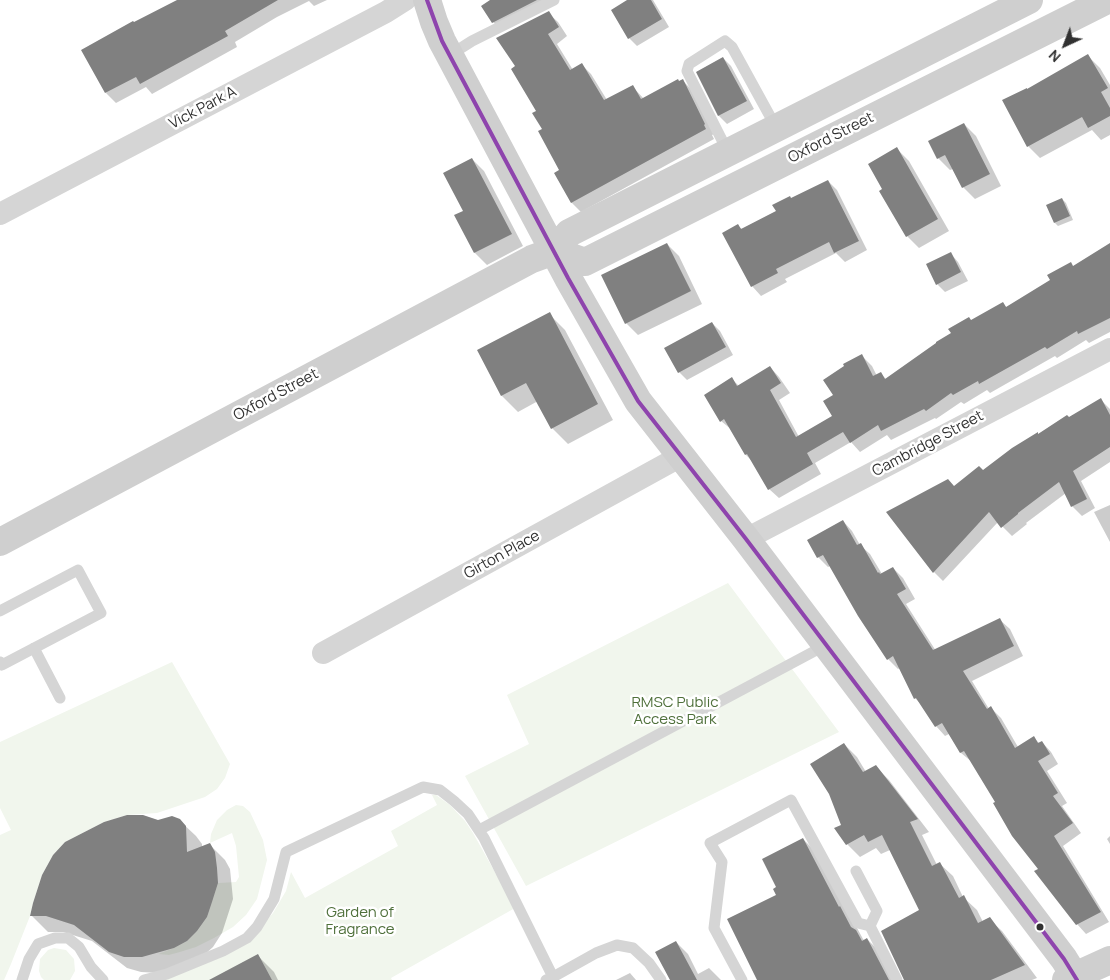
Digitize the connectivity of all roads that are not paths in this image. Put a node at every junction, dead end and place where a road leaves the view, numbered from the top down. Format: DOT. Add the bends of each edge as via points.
graph roads {
  1 [pos="405,0"];
  2 [pos="427,0"];
  3 [pos="554,0"];
  4 [pos="1029,0"];
  5 [pos="1108,0"];
  6 [pos="450,55"];
  7 [pos="777,129"];
  8 [pos="729,153"];
  9 [pos="0,214"];
  10 [pos="554,251"];
  11 [pos="1108,353"];
  12 [pos="681,456"];
  13 [pos="746,539"];
  14 [pos="0,542"];
  15 [pos="0,611"];
  16 [pos="826,645"];
  17 [pos="34,648"];
  18 [pos="324,653"];
  19 [pos="0,662"];
  20 [pos="60,698"];
  21 [pos="479,830"];
  22 [pos="856,871"];
  23 [pos="870,926"];
  24 [pos="1110,960"];
  25 [pos="549,978"];
  26 [pos="1073,979"];
  27 [pos="22,980"];
  28 [pos="103,980"];
  29 [pos="144,980"];
  30 [pos="661,980"];
  31 [pos="742,980"];
  32 [pos="897,980"];
  1 -- 9 [label="street, Vick Park A"];
  2 -- 6 [label="street"];
  3 -- 6 [label="lane"];
  4 -- 7 [label="street, Oxford Street"];
  5 -- 10 [label="street, Oxford Street" via="585,262"];
  6 -- 10 [label="street"];
  7 -- 8 [label="street, Oxford Street"];
  7 -- 8 [label="lane" via="732,46 725,41 689,64 687,72"];
  8 -- 10 [label="street, Oxford Street" via="569,233"];
  10 -- 12 [label="street" via="630,387"];
  10 -- 14 [label="street, Oxford Street" via="532,259"];
  11 -- 13 [label="street, Cambridge Street"];
  12 -- 13 [label="street"];
  12 -- 18 [label="street, Girton Place"];
  13 -- 16 [label="street"];
  15 -- 17 [label="lane" via="78,570 101,613"];
  16 -- 21 [label="lane"];
  16 -- 26 [label="street"];
  17 -- 19 [label="lane" via="2,665"];
  17 -- 20 [label="lane"];
  21 -- 25 [label="lane"];
  21 -- 29 [label="lane" via="468,814 440,790 423,787 286,852 274,900 247,938 223,952"];
  22 -- 23 [label="lane" via="878,911"];
  23 -- 31 [label="lane" via="858,923 791,800 710,843 722,862 714,928"];
  23 -- 32 [label="lane"];
  24 -- 26 [label="street"];
  25 -- 30 [label="lane" via="617,945 633,948"];
  27 -- 28 [label="lane" via="38,944 55,938 68,938 79,947"];
}
